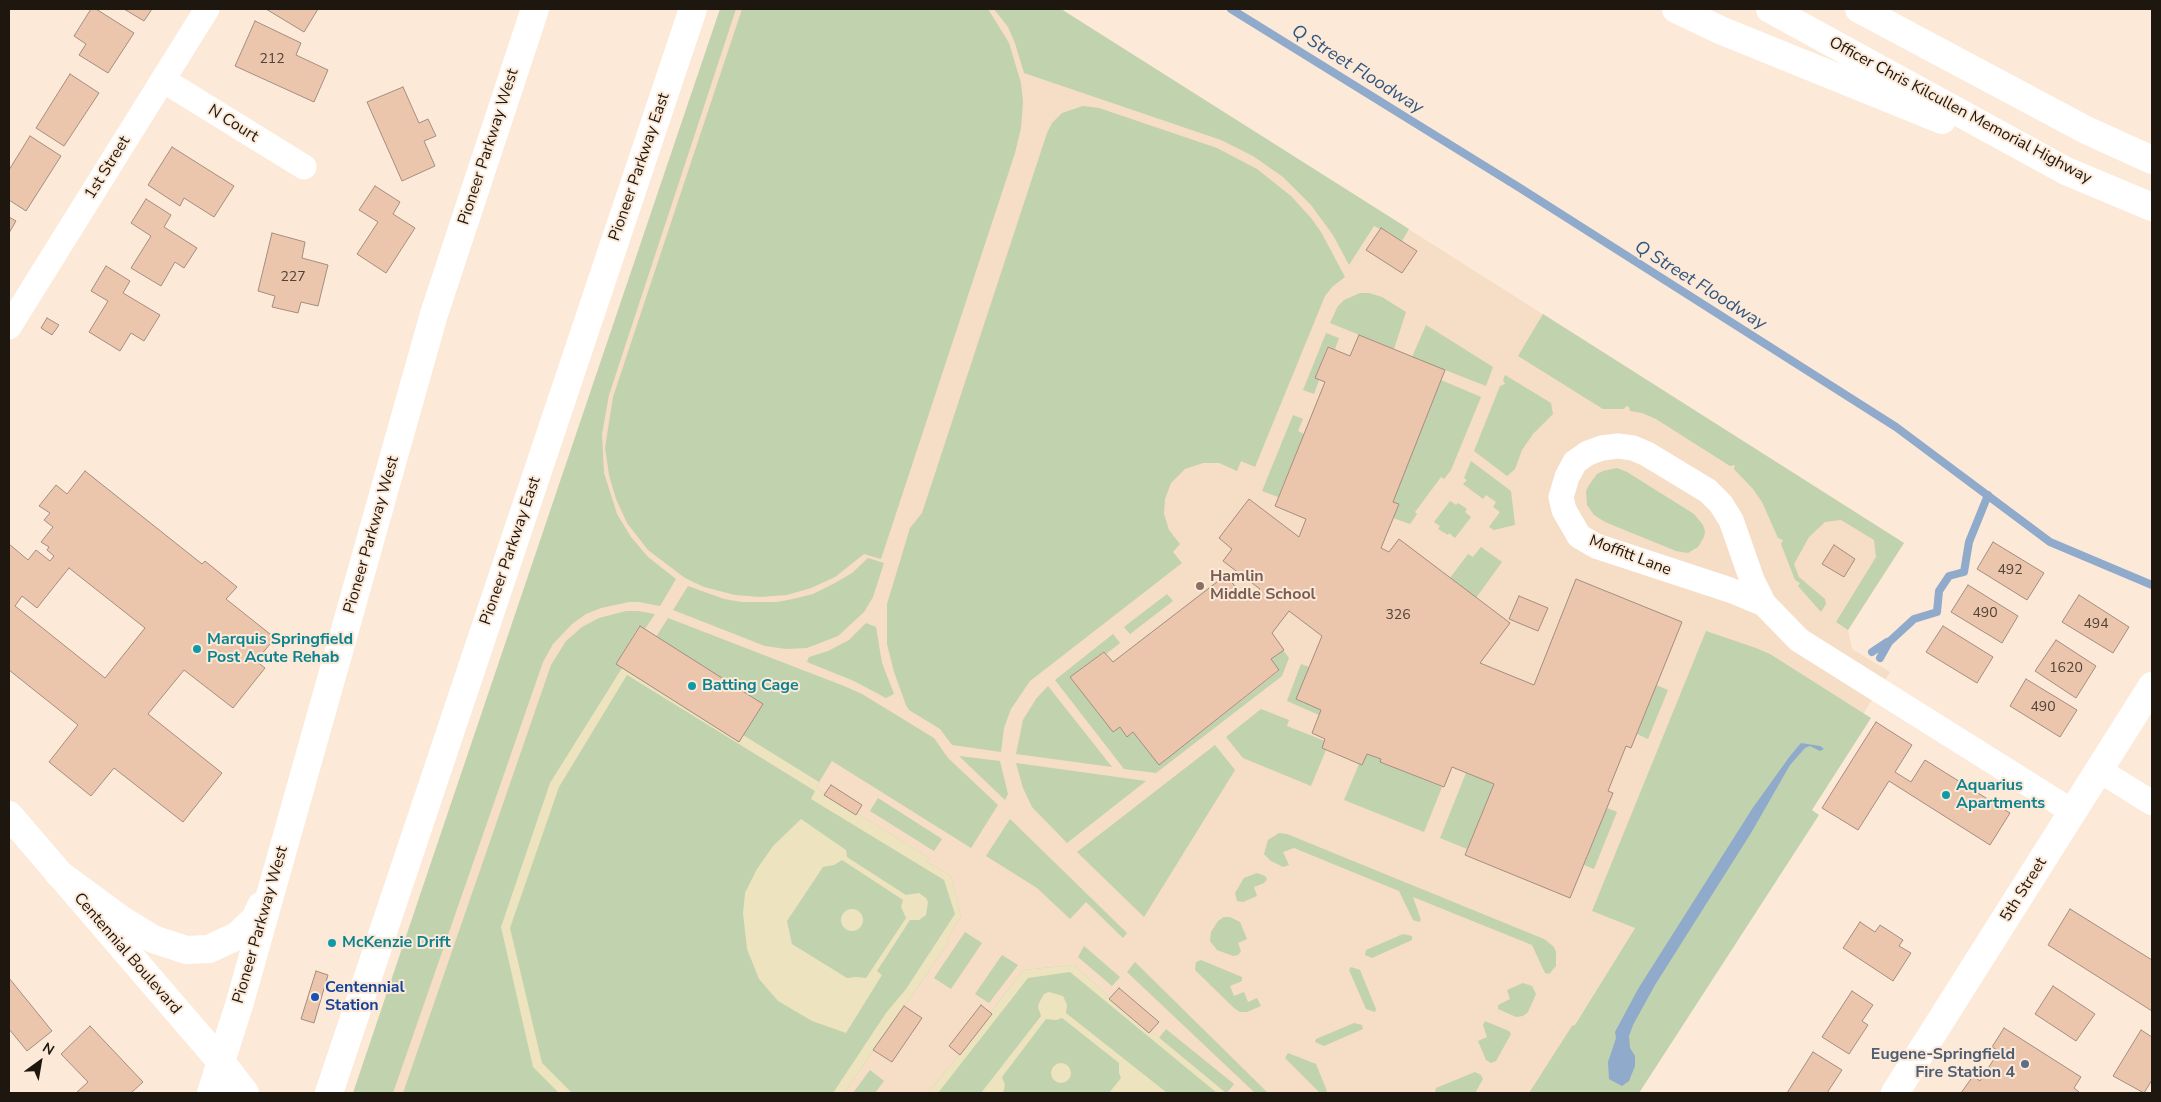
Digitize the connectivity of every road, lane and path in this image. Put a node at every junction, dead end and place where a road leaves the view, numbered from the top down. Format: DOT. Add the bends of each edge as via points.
graph roads {
  1 [pos="207,9"];
  2 [pos="535,9"];
  3 [pos="693,9"];
  4 [pos="1676,9"];
  5 [pos="1770,9"];
  6 [pos="1859,9"];
  7 [pos="1892,9"];
  8 [pos="163,80"];
  9 [pos="2086,130"];
  10 [pos="2152,160"];
  11 [pos="304,167"];
  12 [pos="2066,170"];
  13 [pos="2152,208"];
  14 [pos="9,327"];
  15 [pos="1764,604"];
  16 [pos="2152,686"];
  17 [pos="2099,770"];
  18 [pos="2152,803"];
  19 [pos="2073,812"];
  20 [pos="9,815"];
  21 [pos="58,873"];
  22 [pos="274,878"];
  23 [pos="222,1063"];
  24 [pos="211,1093"];
  25 [pos="245,1093"];
  26 [pos="329,1093"];
  27 [pos="1895,1093"];
  1 -- 8 [label="street, 1st Street"];
  2 -- 22 [label="main road, Pioneer Parkway West" via="434,314"];
  3 -- 26 [label="main road, Pioneer Parkway East"];
  4 -- 12 [label="main road" via="1720,30"];
  5 -- 12 [label="main road, Officer Chris Kilcullen Memorial Highway"];
  6 -- 9 [label="main road"];
  7 -- 9 [label="main road"];
  8 -- 11 [label="street, N Court"];
  8 -- 14 [label="street, 1st Street"];
  9 -- 10 [label="main road"];
  12 -- 13 [label="main road, Officer Chris Kilcullen Memorial Highway"];
  15 -- 15 [label="street, Moffitt Lane" via="1752,580 1732,520 1708,491 1633,448 1602,448 1575,462 1561,497 1564,510 1579,536 1596,546"];
  15 -- 19 [label="street, Moffitt Lane" via="1799,640"];
  16 -- 17 [label="main road, 5th Street"];
  17 -- 18 [label="street"];
  17 -- 19 [label="main road, 5th Street"];
  19 -- 27 [label="main road, 5th Street"];
  20 -- 21 [label="main road, Centennial Boulevard"];
  21 -- 22 [label="main road" via="122,920 154,939 186,950 209,949 237,936 254,919"];
  21 -- 23 [label="main road, Centennial Boulevard"];
  22 -- 23 [label="main road, Pioneer Parkway West"];
  23 -- 24 [label="main road, Pioneer Parkway West"];
  23 -- 25 [label="main road, Centennial Boulevard"];
}
